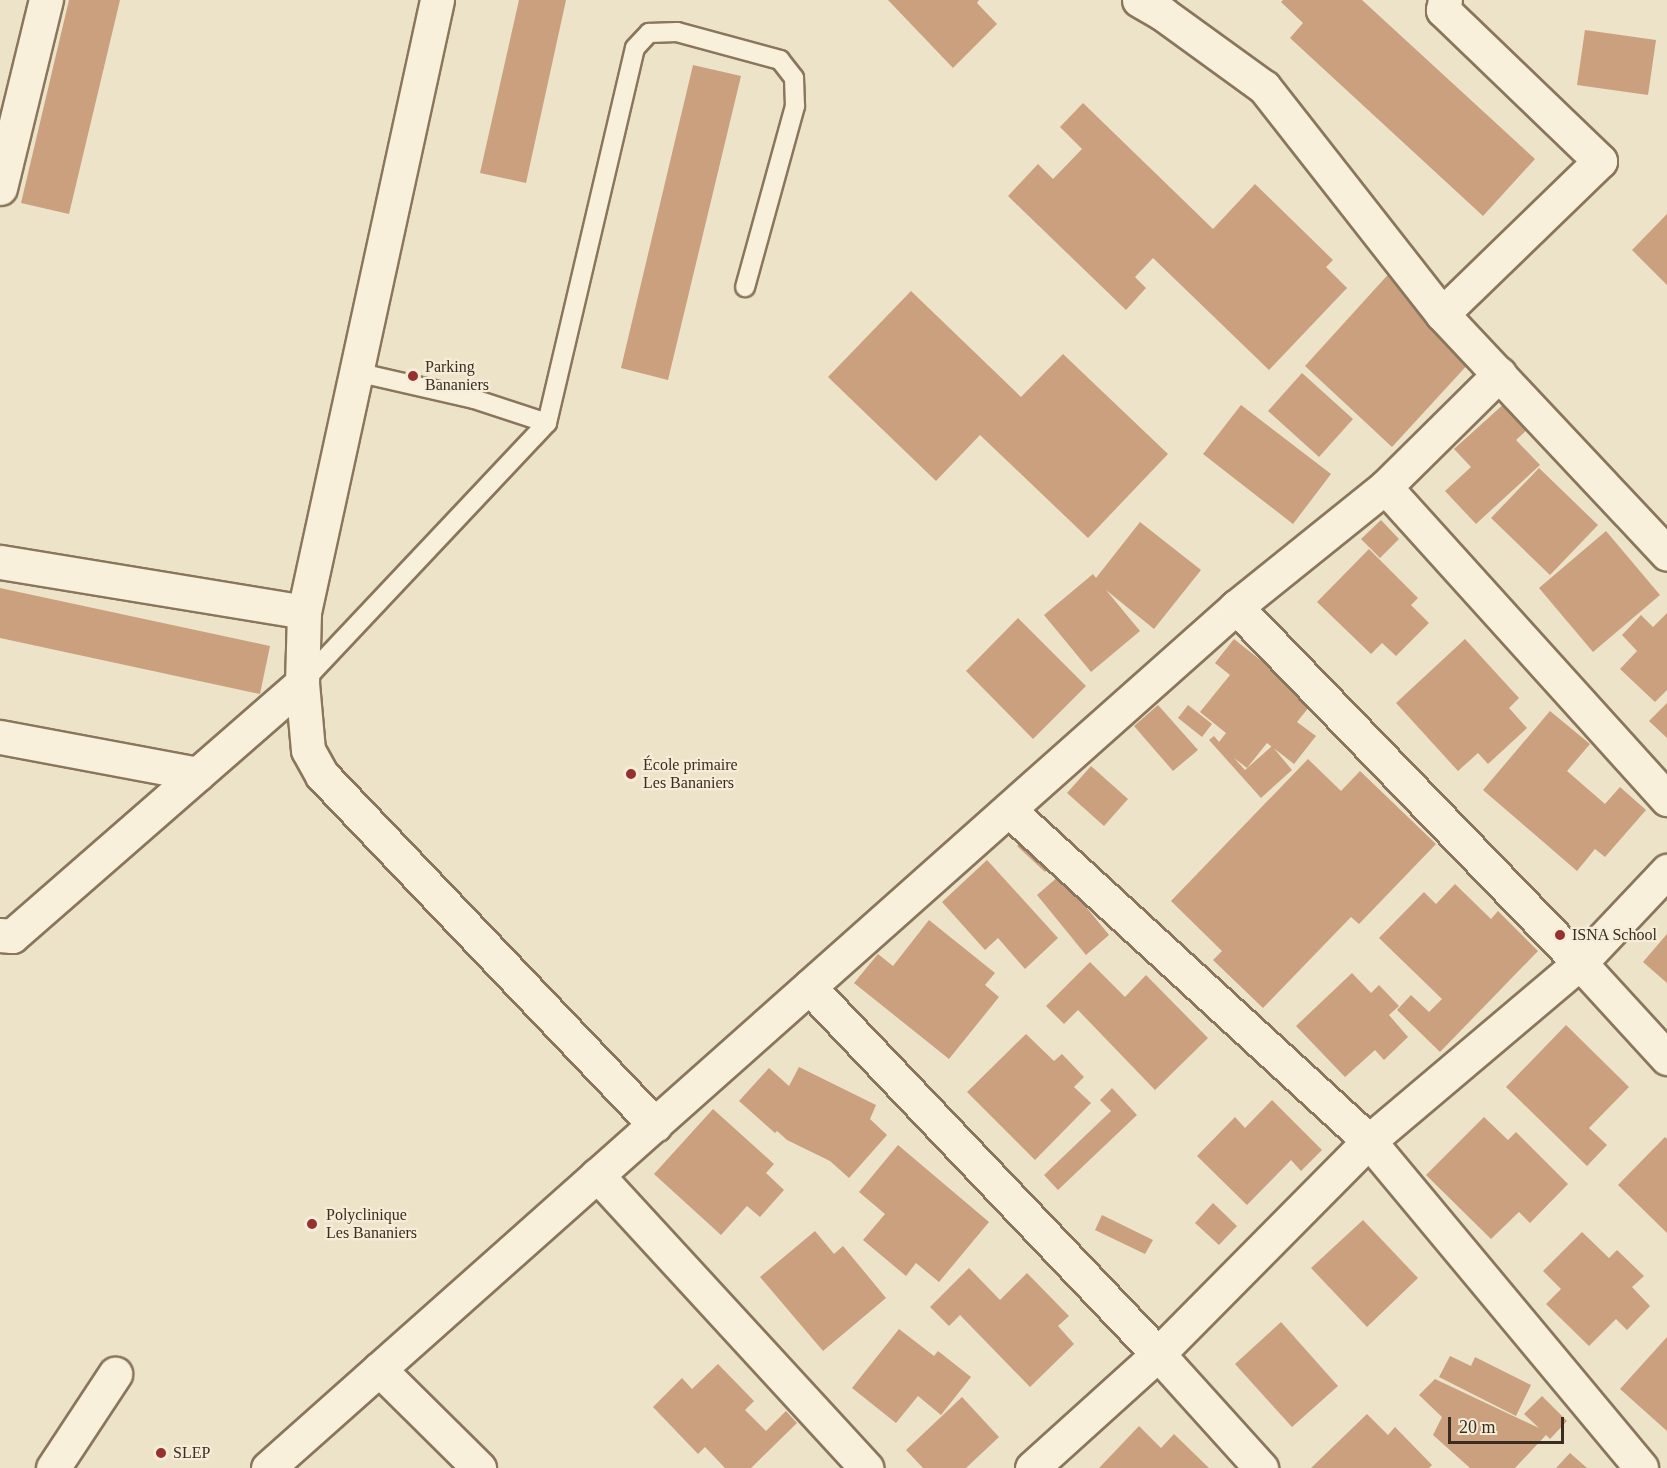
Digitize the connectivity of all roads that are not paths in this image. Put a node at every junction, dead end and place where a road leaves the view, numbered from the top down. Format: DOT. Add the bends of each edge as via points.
graph roads {
  1 [pos="46,0"];
  2 [pos="437,0"];
  3 [pos="1139,0"];
  4 [pos="1445,0"];
  5 [pos="0,188"];
  6 [pos="745,287"];
  7 [pos="1442,314"];
  8 [pos="356,372"];
  9 [pos="1499,374"];
  10 [pos="547,423"];
  11 [pos="1385,487"];
  12 [pos="1667,554"];
  13 [pos="0,562"];
  14 [pos="1236,607"];
  15 [pos="304,612"];
  16 [pos="302,683"];
  17 [pos="0,737"];
  18 [pos="198,774"];
  19 [pos="1667,799"];
  20 [pos="1008,810"];
  21 [pos="1667,871"];
  22 [pos="0,935"];
  23 [pos="1580,963"];
  24 [pos="809,987"];
  25 [pos="1667,1058"];
  26 [pos="655,1125"];
  27 [pos="1369,1141"];
  28 [pos="597,1175"];
  29 [pos="1158,1354"];
  30 [pos="379,1369"];
  31 [pos="115,1374"];
  32 [pos="54,1468"];
  33 [pos="268,1468"];
  34 [pos="479,1468"];
  35 [pos="866,1468"];
  36 [pos="1032,1468"];
  37 [pos="1261,1468"];
  38 [pos="1641,1468"];
  1 -- 5 [label="street"];
  2 -- 8 [label="street"];
  3 -- 7 [label="street" via="1264,87"];
  4 -- 7 [label="street" via="1443,10 1600,161"];
  6 -- 10 [label="lane" via="795,106 794,78 780,60 677,32 649,33 635,48"];
  7 -- 9 [label="street"];
  8 -- 10 [label="lane" via="474,399"];
  8 -- 15 [label="street"];
  9 -- 11 [label="street"];
  9 -- 12 [label="street"];
  10 -- 16 [label="lane"];
  11 -- 14 [label="street"];
  11 -- 19 [label="street"];
  13 -- 15 [label="street"];
  14 -- 20 [label="street"];
  14 -- 23 [label="street"];
  15 -- 16 [label="street"];
  16 -- 18 [label="street"];
  16 -- 26 [label="street" via="308,750 322,776"];
  17 -- 18 [label="street"];
  18 -- 22 [label="street" via="12,936"];
  20 -- 24 [label="street"];
  20 -- 27 [label="street"];
  21 -- 23 [label="street"];
  23 -- 25 [label="street"];
  23 -- 27 [label="street"];
  24 -- 26 [label="street"];
  24 -- 29 [label="street"];
  26 -- 28 [label="street"];
  27 -- 29 [label="street"];
  27 -- 38 [label="street"];
  28 -- 30 [label="street"];
  28 -- 35 [label="street"];
  29 -- 36 [label="street"];
  29 -- 37 [label="street"];
  30 -- 33 [label="street"];
  30 -- 34 [label="street"];
  31 -- 32 [label="street"];
}
